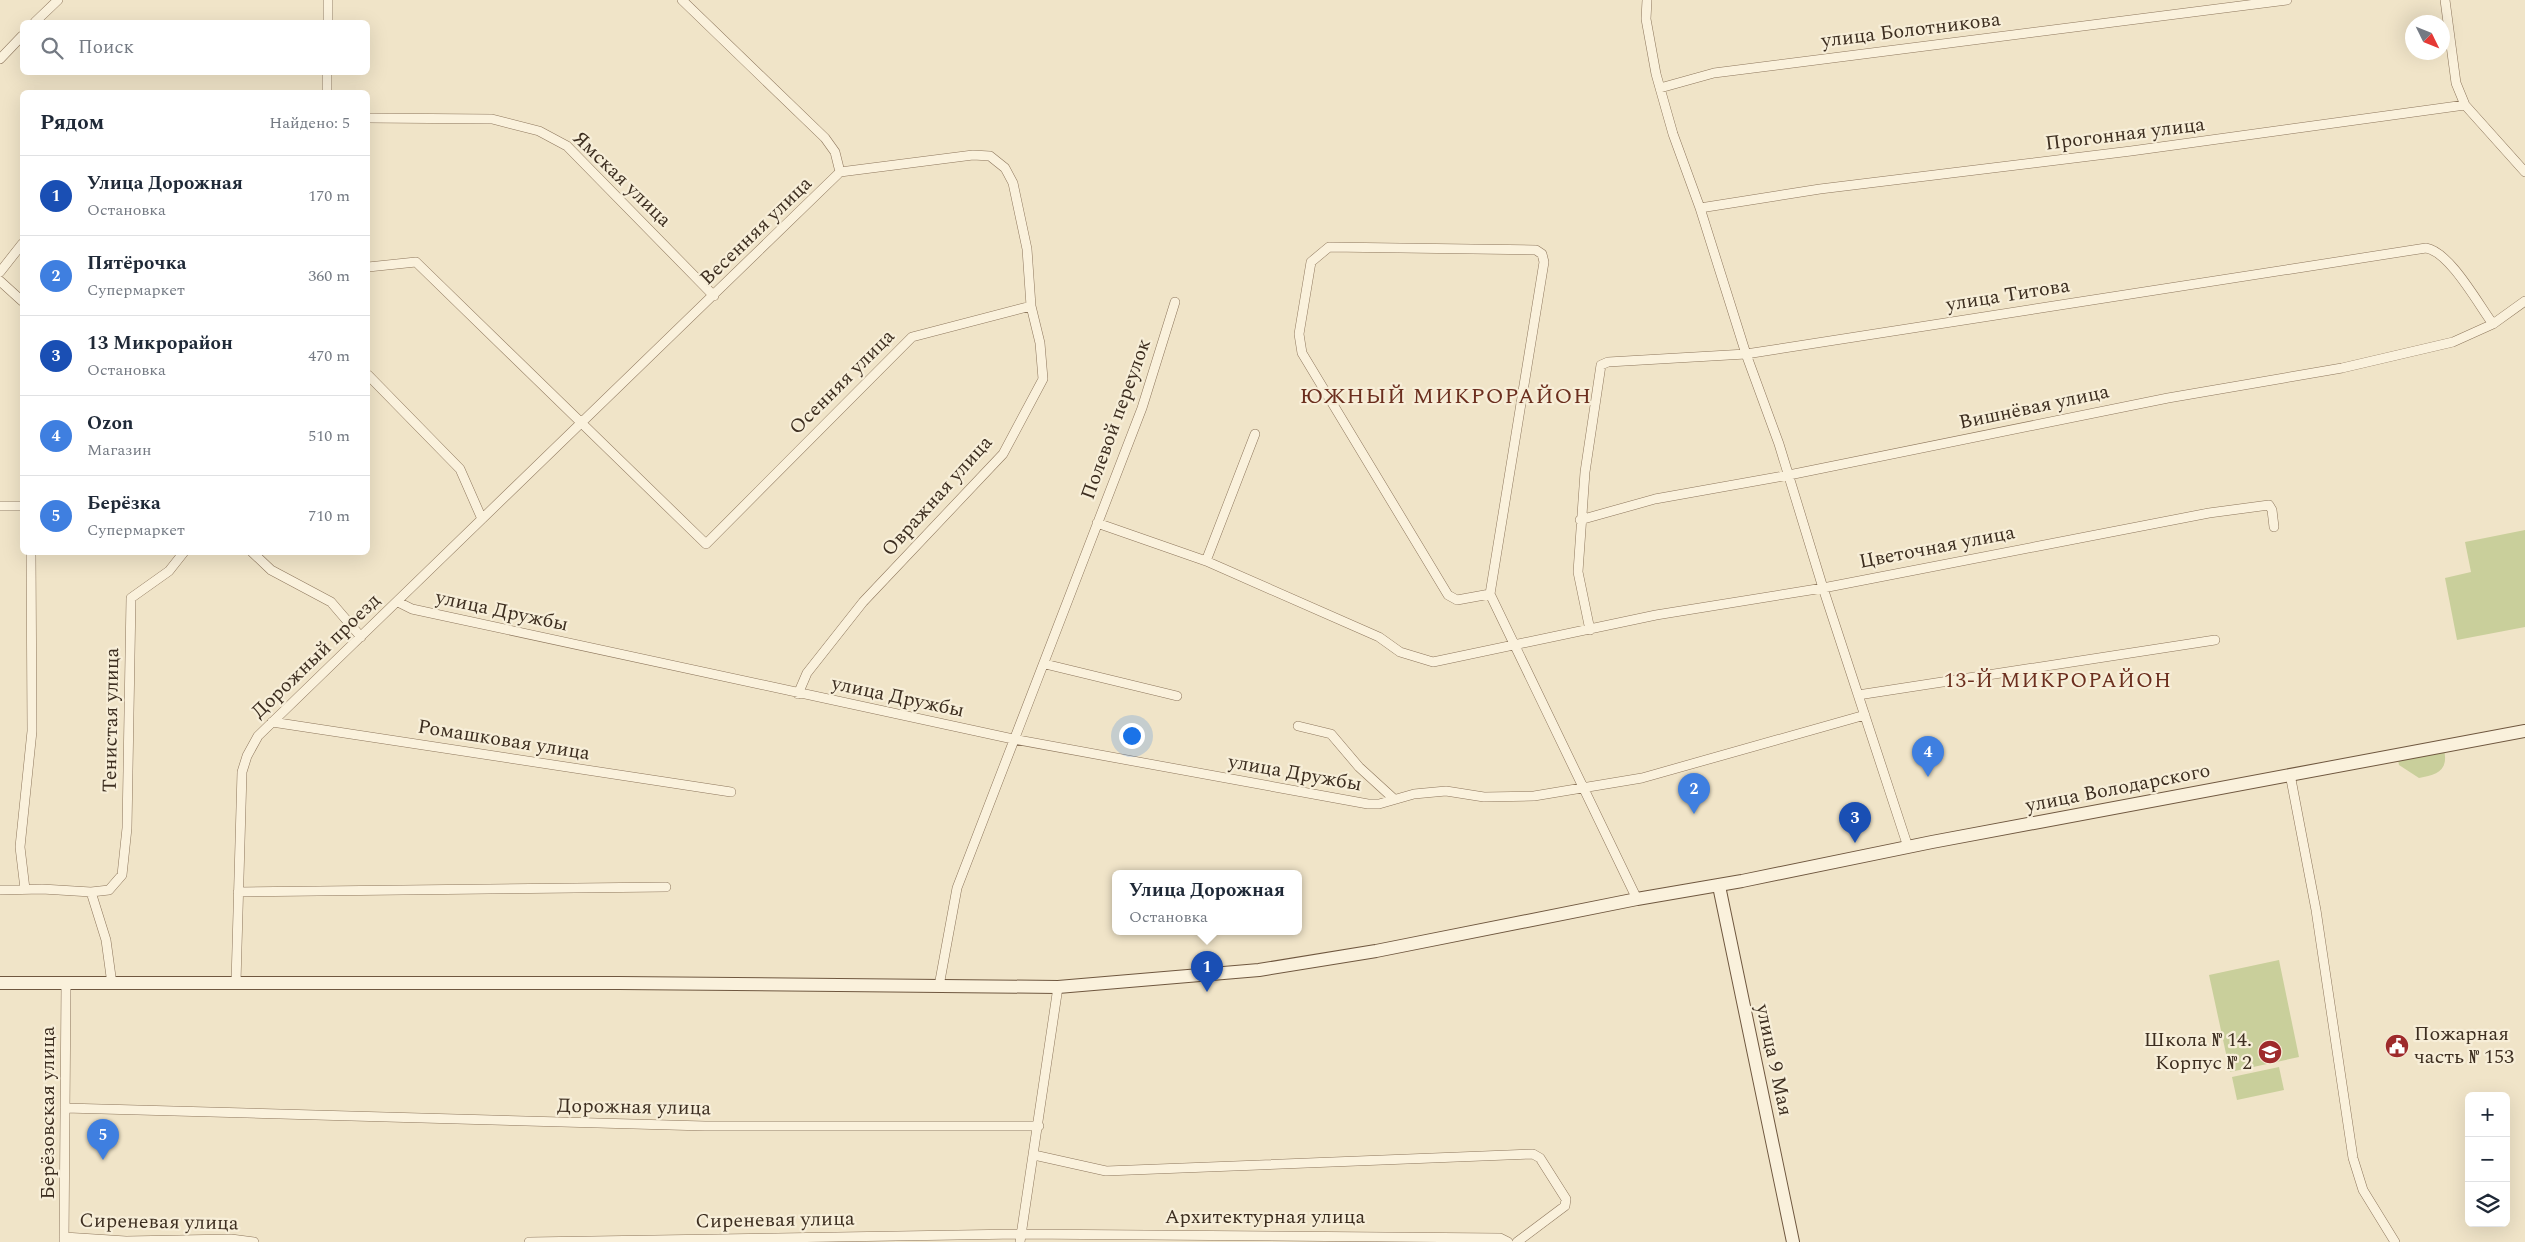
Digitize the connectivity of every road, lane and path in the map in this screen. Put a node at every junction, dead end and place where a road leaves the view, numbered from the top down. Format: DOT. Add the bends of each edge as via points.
graph roads {
  1 [pos="58,0"];
  2 [pos="328,0"];
  3 [pos="682,0"];
  4 [pos="1647,0"];
  5 [pos="2286,0"];
  6 [pos="2445,0"];
  7 [pos="38,20"];
  8 [pos="328,20"];
  9 [pos="20,38"];
  10 [pos="0,59"];
  11 [pos="327,75"];
  12 [pos="1660,88"];
  13 [pos="327,90"];
  14 [pos="2466,105"];
  15 [pos="370,118"];
  16 [pos="990,156"];
  17 [pos="840,172"];
  18 [pos="2525,172"];
  19 [pos="1700,208"];
  20 [pos="20,247"];
  21 [pos="370,267"];
  22 [pos="0,272"];
  23 [pos="0,281"];
  24 [pos="714,296"];
  25 [pos="20,299"];
  26 [pos="2525,301"];
  27 [pos="1175,302"];
  28 [pos="1031,306"];
  29 [pos="2493,324"];
  30 [pos="1746,354"];
  31 [pos="370,377"];
  32 [pos="581,423"];
  33 [pos="1255,434"];
  34 [pos="1790,475"];
  35 [pos="0,506"];
  36 [pos="20,506"];
  37 [pos="482,519"];
  38 [pos="1580,520"];
  39 [pos="1097,523"];
  40 [pos="2274,526"];
  41 [pos="31,555"];
  42 [pos="182,555"];
  43 [pos="255,555"];
  44 [pos="1206,561"];
  45 [pos="1823,588"];
  46 [pos="1490,594"];
  47 [pos="398,602"];
  48 [pos="1590,630"];
  49 [pos="361,637"];
  50 [pos="2215,640"];
  51 [pos="1514,644"];
  52 [pos="1045,664"];
  53 [pos="798,694"];
  54 [pos="1858,695"];
  55 [pos="1177,696"];
  56 [pos="1865,716"];
  57 [pos="272,722"];
  58 [pos="1298,726"];
  59 [pos="2525,731"];
  60 [pos="1013,739"];
  61 [pos="2290,774"];
  62 [pos="1585,787"];
  63 [pos="731,792"];
  64 [pos="1394,799"];
  65 [pos="1908,846"];
  66 [pos="1719,886"];
  67 [pos="666,887"];
  68 [pos="24,889"];
  69 [pos="0,890"];
  70 [pos="91,892"];
  71 [pos="238,892"];
  72 [pos="1637,899"];
  73 [pos="236,982"];
  74 [pos="0,983"];
  75 [pos="66,984"];
  76 [pos="112,984"];
  77 [pos="939,986"];
  78 [pos="1058,987"];
  79 [pos="65,1108"];
  80 [pos="1038,1126"];
  81 [pos="1034,1155"];
  82 [pos="1021,1238"];
  83 [pos="64,1240"];
  84 [pos="254,1242"];
  85 [pos="529,1242"];
  86 [pos="1508,1242"];
  87 [pos="1516,1242"];
  88 [pos="1793,1242"];
  89 [pos="2395,1242"];
  1 -- 7 [label="street"];
  2 -- 8 [label="street"];
  3 -- 17 [label="street" via="825,138 835,152"];
  4 -- 12 [label="street" via="1646,19"];
  5 -- 12 [label="street, улица Болотникова" via="1714,73"];
  6 -- 14 [label="street" via="2456,83"];
  9 -- 10 [label="street"];
  11 -- 13 [label="street"];
  12 -- 19 [label="street"];
  14 -- 18 [label="street"];
  14 -- 19 [label="street, Прогонная улица"];
  15 -- 24 [label="street, Ямская улица" via="492,119 539,131 567,146"];
  16 -- 17 [label="street, Весенняя улица" via="974,154"];
  16 -- 28 [label="street, Овражная улица" via="1005,168 1013,183 1026,249"];
  17 -- 24 [label="street, Весенняя улица"];
  19 -- 30 [label="street"];
  20 -- 22 [label="street"];
  21 -- 32 [label="street" via="414,262"];
  23 -- 25 [label="street"];
  24 -- 32 [label="street, Весенняя улица"];
  26 -- 29 [label="street, Вишнёвая улица"];
  27 -- 39 [label="street, Полевой переулок" via="1142,408"];
  28 -- 32 [label="street, Осенняя улица" via="912,337 708,542"];
  28 -- 53 [label="street, Овражная улица" via="1040,344 1043,379 1003,454 863,602 807,673"];
  29 -- 30 [label="street, улица Титова" via="2449,264 2439,253 2426,248"];
  29 -- 34 [label="street, Вишнёвая улица" via="2453,342 2342,368 2158,400"];
  30 -- 34 [label="street"];
  30 -- 38 [label="street, улица Титова" via="1601,365"];
  31 -- 37 [label="street" via="460,469"];
  32 -- 37 [label="street, Дорожный проезд"];
  33 -- 44 [label="street"];
  34 -- 38 [label="street, Вишнёвая улица" via="1655,498"];
  34 -- 45 [label="street"];
  35 -- 36 [label="street"];
  37 -- 47 [label="street, Дорожный проезд"];
  38 -- 48 [label="street" via="1578,572"];
  39 -- 44 [label="street, Полевой переулок"];
  39 -- 52 [label="street"];
  40 -- 45 [label="street, Цветочная улица" via="2268,504"];
  41 -- 68 [label="street" via="32,731 20,848"];
  42 -- 70 [label="street, Тенистая улица" via="169,571 131,598 127,828 122,875 109,890"];
  43 -- 49 [label="street" via="272,570 332,602"];
  44 -- 51 [label="street, Полевой переулок" via="1379,637 1400,652 1433,662"];
  45 -- 48 [label="street, Цветочная улица" via="1656,615"];
  45 -- 54 [label="street"];
  46 -- 46 [label="street" via="1457,600 1448,594 1302,353 1299,334 1311,262 1329,247 1536,250 1542,254 1544,262"];
  46 -- 51 [label="street"];
  47 -- 49 [label="street, Дорожный проезд"];
  47 -- 53 [label="street, улица Дружбы" via="412,609"];
  48 -- 51 [label="street, Полевой переулок"];
  49 -- 57 [label="street, Дорожный проезд"];
  50 -- 54 [label="street"];
  51 -- 62 [label="street"];
  52 -- 55 [label="street"];
  52 -- 60 [label="street"];
  53 -- 60 [label="street, улица Дружбы"];
  54 -- 56 [label="street"];
  56 -- 62 [label="street, улица Дружбы" via="1642,778"];
  56 -- 65 [label="street"];
  57 -- 63 [label="street, Ромашковая улица"];
  57 -- 71 [label="street, Дорожный проезд" via="258,736 242,772"];
  58 -- 64 [label="street" via="1331,734 1359,767"];
  59 -- 61 [label="main road, улица Володарского"];
  60 -- 64 [label="street, улица Дружбы" via="1368,804"];
  60 -- 77 [label="street" via="957,888"];
  61 -- 65 [label="main road, улица Володарского"];
  61 -- 89 [label="street" via="2316,910 2353,1158 2363,1190"];
  62 -- 64 [label="street, улица Дружбы" via="1534,796 1484,797 1446,791"];
  62 -- 72 [label="street"];
  65 -- 66 [label="main road, улица Володарского"];
  66 -- 72 [label="main road, улица Володарского"];
  66 -- 88 [label="main road, улица 9 Мая"];
  67 -- 71 [label="street"];
  68 -- 69 [label="street"];
  68 -- 70 [label="street"];
  70 -- 76 [label="street" via="106,940"];
  71 -- 73 [label="street, Дорожный проезд"];
  72 -- 78 [label="main road, улица Володарского" via="1376,951 1259,970"];
  73 -- 76 [label="main road, улица Володарского"];
  73 -- 77 [label="main road, улица Володарского"];
  74 -- 75 [label="main road, улица Володарского"];
  75 -- 76 [label="main road, улица Володарского"];
  75 -- 79 [label="street, Берёзовская улица"];
  77 -- 78 [label="main road, улица Володарского"];
  78 -- 80 [label="street"];
  79 -- 80 [label="street, Дорожная улица" via="705,1126"];
  79 -- 83 [label="street, Берёзовская улица"];
  80 -- 81 [label="street"];
  81 -- 82 [label="street"];
  81 -- 87 [label="street" via="1106,1171 1533,1154 1540,1158 1566,1199 1565,1206"];
  82 -- 85 [label="street, Сиреневая улица"];
  82 -- 86 [label="street, Архитектурная улица" via="1500,1238"];
  83 -- 84 [label="street, Сиреневая улица" via="231,1239"];
}
